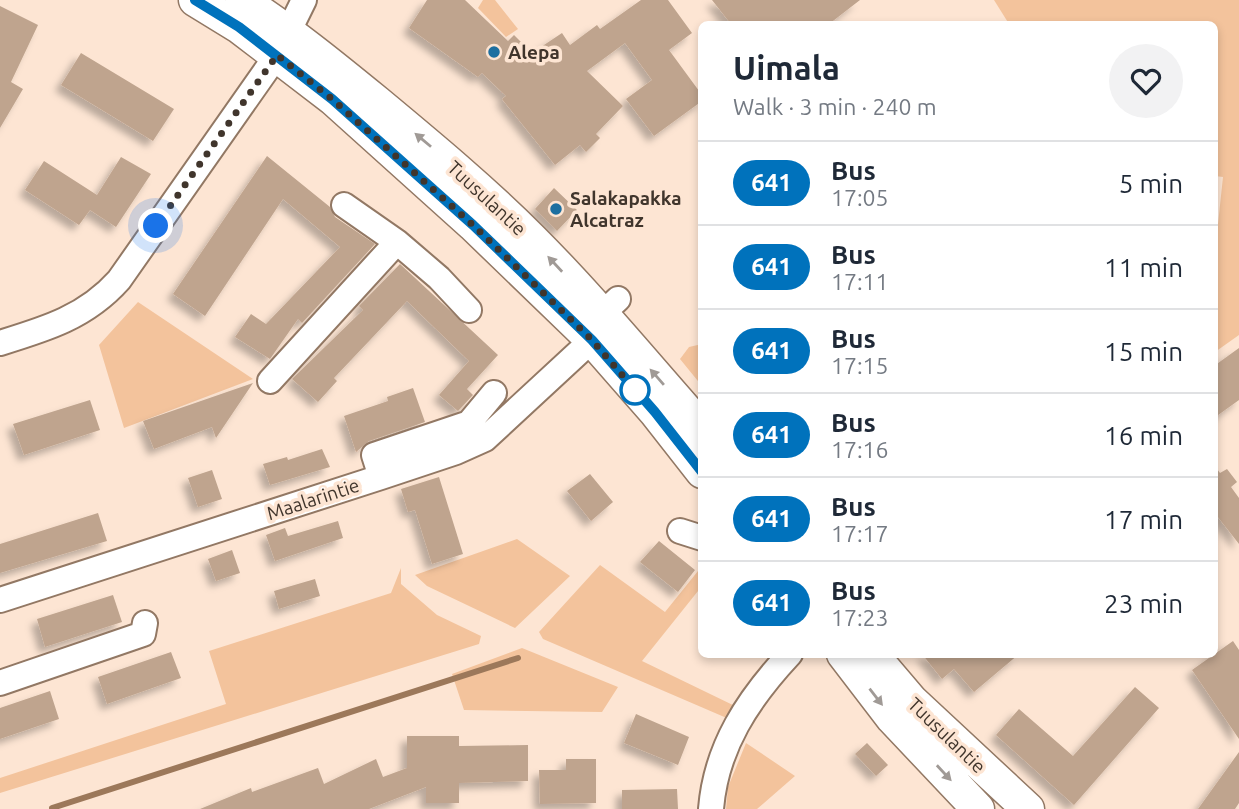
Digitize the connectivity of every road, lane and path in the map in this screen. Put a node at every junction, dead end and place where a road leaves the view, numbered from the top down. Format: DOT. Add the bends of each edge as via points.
graph roads {
  1 [pos="195,0"];
  2 [pos="242,0"];
  3 [pos="304,0"];
  4 [pos="283,43"];
  5 [pos="344,205"];
  6 [pos="397,242"];
  7 [pos="468,310"];
  8 [pos="604,318"];
  9 [pos="0,343"];
  10 [pos="270,381"];
  11 [pos="494,393"];
  12 [pos="698,424"];
  13 [pos="698,467"];
  14 [pos="381,477"];
  15 [pos="0,600"];
  16 [pos="145,623"];
  17 [pos="786,658"];
  18 [pos="846,658"];
  19 [pos="875,658"];
  20 [pos="6,676"];
  21 [pos="711,809"];
  22 [pos="978,809"];
  23 [pos="1028,809"];
  1 -- 4 [label="main road, Tuusulantie"];
  2 -- 4 [label="main road, Tuusulantie"];
  3 -- 4 [label="street"];
  4 -- 8 [label="main road, Tuusulantie" via="452,164 533,240"];
  4 -- 9 [label="street" via="108,293 75,318"];
  5 -- 6 [label="street"];
  6 -- 7 [label="street"];
  6 -- 10 [label="street"];
  12 -- 8 [label="main road, Tuusulantie, one-way"];
  8 -- 13 [label="main road, Tuusulantie" via="655,412"];
  8 -- 14 [label="street, Maalarintie" via="485,439"];
  11 -- 14 [label="street" via="469,424 374,455"];
  14 -- 15 [label="street, Maalarintie"];
  16 -- 20 [label="street" via="143,634"];
  17 -- 21 [label="street" via="760,686 733,729 718,767"];
  18 -- 22 [label="main road, Tuusulantie, one-way" via="892,718"];
  19 -- 23 [label="main road, Tuusulantie" via="912,701"];
}
